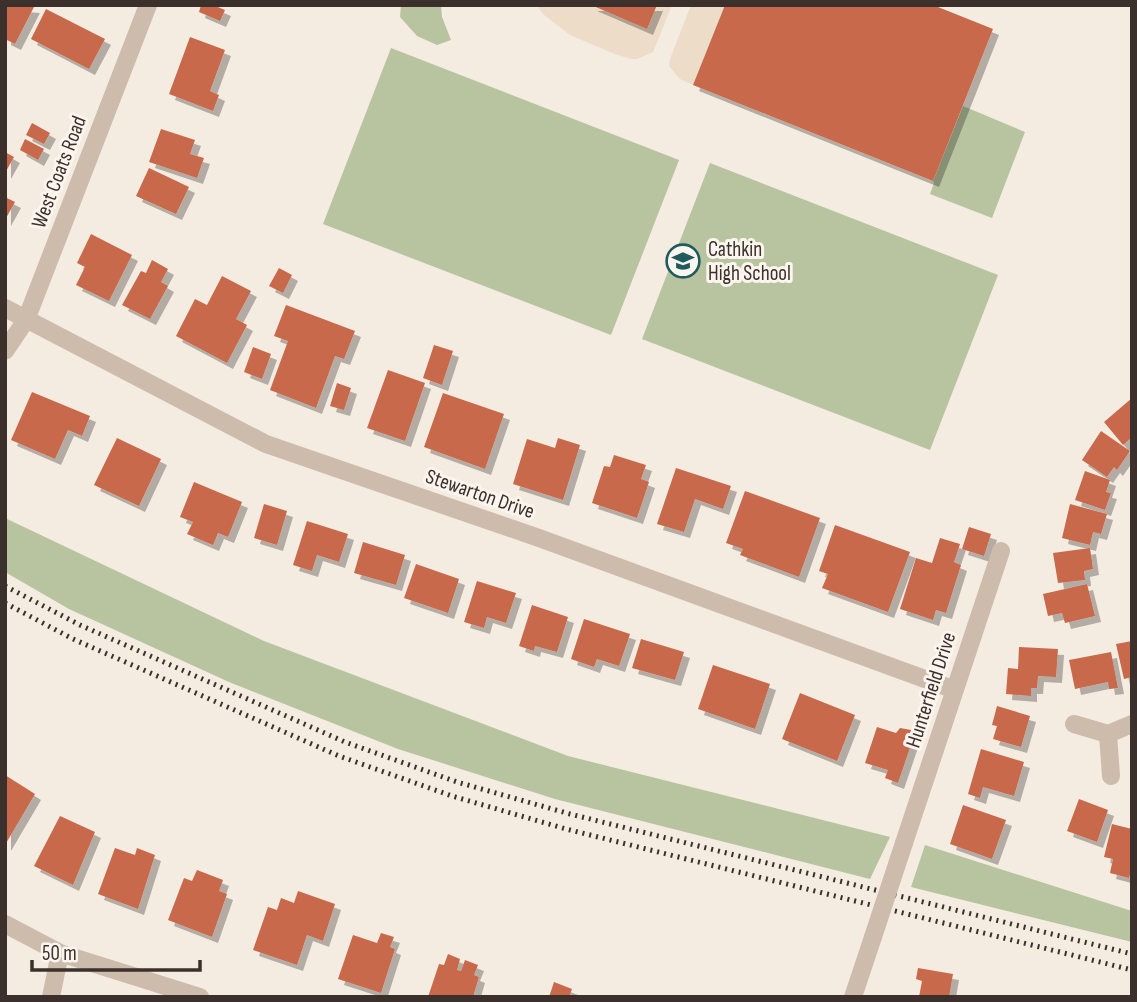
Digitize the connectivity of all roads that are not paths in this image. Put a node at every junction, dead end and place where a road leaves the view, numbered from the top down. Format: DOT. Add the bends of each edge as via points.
graph roads {
  1 [pos="144,7"];
  2 [pos="5,308"];
  3 [pos="26,320"];
  4 [pos="5,351"];
  5 [pos="1001,551"];
  6 [pos="955,690"];
  7 [pos="1074,724"];
  8 [pos="1132,724"];
  9 [pos="1108,734"];
  10 [pos="1111,776"];
  11 [pos="5,924"];
  12 [pos="60,953"];
  13 [pos="51,997"];
  14 [pos="200,997"];
  15 [pos="853,997"];
  1 -- 3 [label="street, West Coats Road"];
  2 -- 3 [label="street, Stewarton Drive"];
  3 -- 4 [label="street, West Coats Road"];
  3 -- 6 [label="street, Stewarton Drive" via="266,444"];
  5 -- 6 [label="street, Hunterfield Drive"];
  6 -- 15 [label="street, Hunterfield Drive, bridge"];
  7 -- 9 [label="street"];
  8 -- 9 [label="street"];
  9 -- 10 [label="street"];
  11 -- 12 [label="street"];
  12 -- 13 [label="street"];
  12 -- 14 [label="street"];
}
